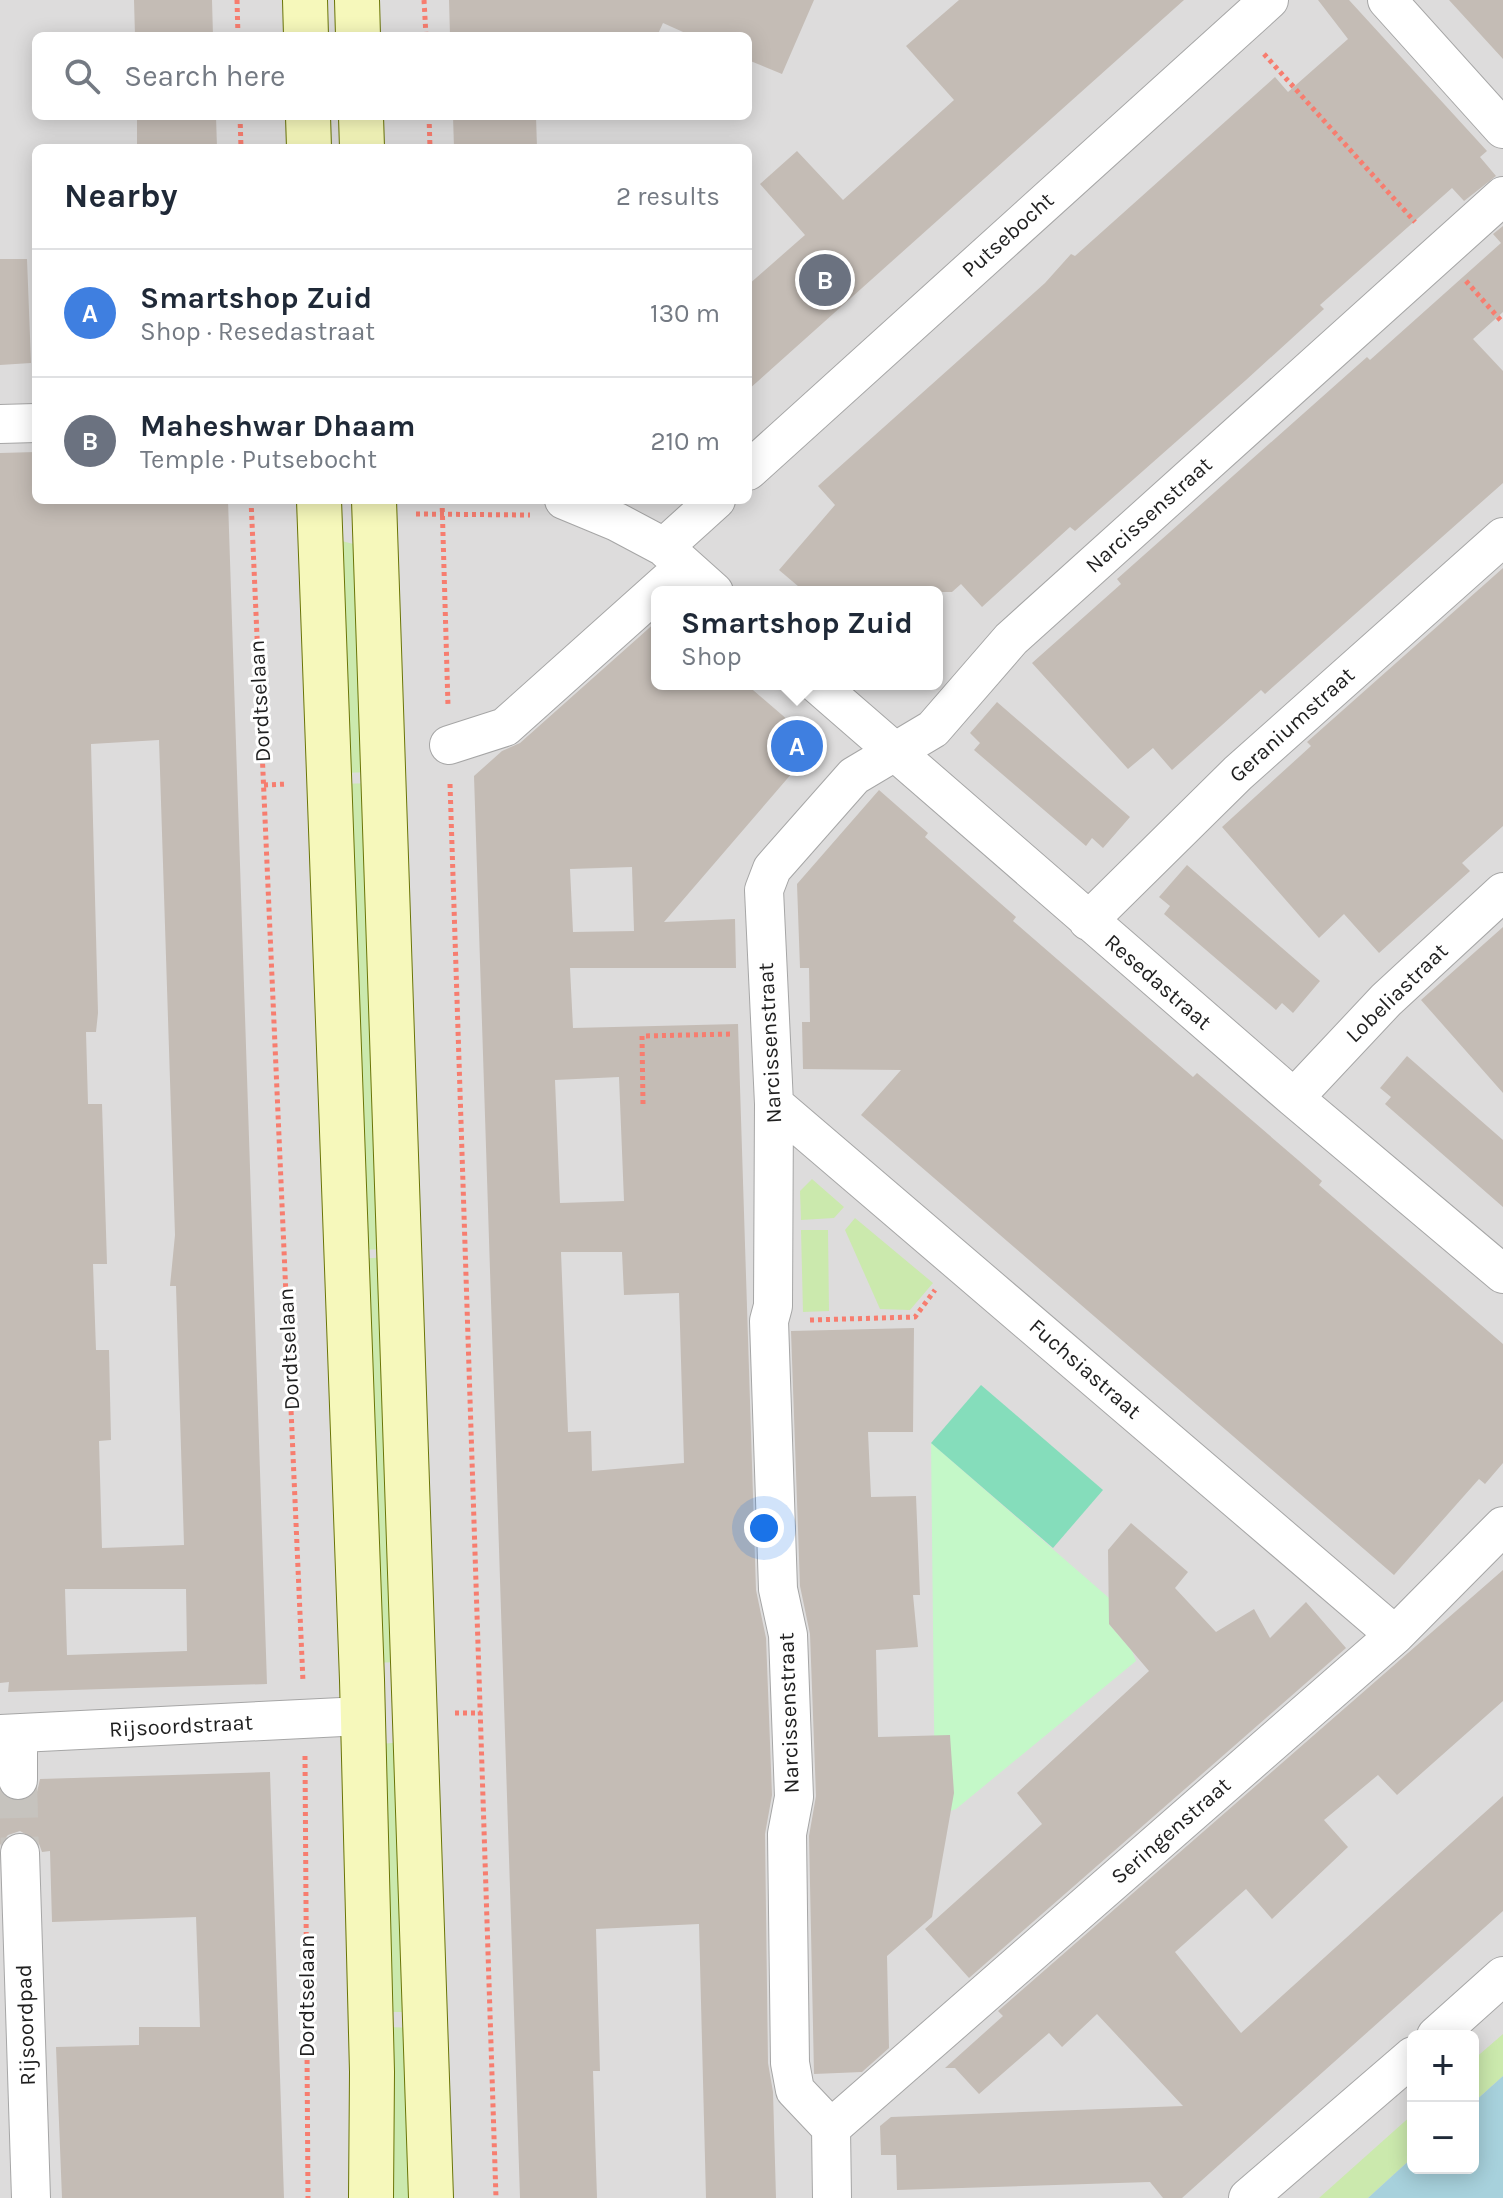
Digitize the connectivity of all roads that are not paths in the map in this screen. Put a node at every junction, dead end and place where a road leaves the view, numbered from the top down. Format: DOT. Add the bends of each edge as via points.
graph roads {
  1 [pos="305,0"];
  2 [pos="357,0"];
  3 [pos="1269,0"];
  4 [pos="1387,0"];
  5 [pos="306,32"];
  6 [pos="358,32"];
  7 [pos="308,120"];
  8 [pos="361,120"];
  9 [pos="1503,129"];
  10 [pos="309,144"];
  11 [pos="362,144"];
  12 [pos="1503,196"];
  13 [pos="32,423"];
  14 [pos="0,424"];
  15 [pos="752,467"];
  16 [pos="319,504"];
  17 [pos="374,504"];
  18 [pos="574,504"];
  19 [pos="713,504"];
  20 [pos="1503,537"];
  21 [pos="674,557"];
  22 [pos="707,586"];
  23 [pos="824,690"];
  24 [pos="449,745"];
  25 [pos="893,751"];
  26 [pos="1503,892"];
  27 [pos="1088,921"];
  28 [pos="1294,1098"];
  29 [pos="774,1104"];
  30 [pos="1502,1271"];
  31 [pos="1503,1526"];
  32 [pos="1395,1635"];
  33 [pos="362,1716"];
  34 [pos="9,1734"];
  35 [pos="18,1780"];
  36 [pos="20,1853"];
  37 [pos="1503,1976"];
  38 [pos="1443,2030"];
  39 [pos="1407,2061"];
  40 [pos="831,2128"];
  41 [pos="31,2198"];
  42 [pos="371,2198"];
  43 [pos="431,2198"];
  44 [pos="832,2198"];
  45 [pos="1248,2198"];
  1 -- 5 [label="main road"];
  2 -- 6 [label="main road"];
  3 -- 15 [label="street, Putsebocht"];
  4 -- 9 [label="street"];
  7 -- 10 [label="main road"];
  8 -- 11 [label="main road"];
  12 -- 25 [label="street, Narcissenstraat" via="1011,639 933,729"];
  13 -- 14 [label="street"];
  16 -- 33 [label="main road"];
  17 -- 43 [label="main road"];
  18 -- 21 [label="street" via="617,522"];
  19 -- 21 [label="street"];
  20 -- 27 [label="street, Geraniumstraat" via="1238,773"];
  21 -- 22 [label="street"];
  21 -- 24 [label="street" via="505,727"];
  23 -- 25 [label="street, Resedastraat"];
  25 -- 27 [label="street, Resedastraat"];
  25 -- 29 [label="street, Narcissenstraat" via="854,776 772,869 764,890"];
  26 -- 28 [label="street, Lobeliastraat" via="1386,1000"];
  27 -- 28 [label="street, Resedastraat"];
  28 -- 30 [label="street, Resedastraat"];
  29 -- 32 [label="street, Fuchsiastraat"];
  29 -- 40 [label="street, Narcissenstraat" via="769,1321 778,1589 788,1635 794,1797 787,1834 790,2063 795,2090"];
  31 -- 32 [label="street, Seringenstraat"];
  32 -- 40 [label="street, Seringenstraat"];
  33 -- 34 [label="street, Rijsoordstraat"];
  33 -- 42 [label="main road"];
  34 -- 35 [label="street"];
  36 -- 41 [label="street, Rijsoordpad"];
  37 -- 38 [label="street"];
  39 -- 45 [label="street"];
  40 -- 44 [label="street"];
}
